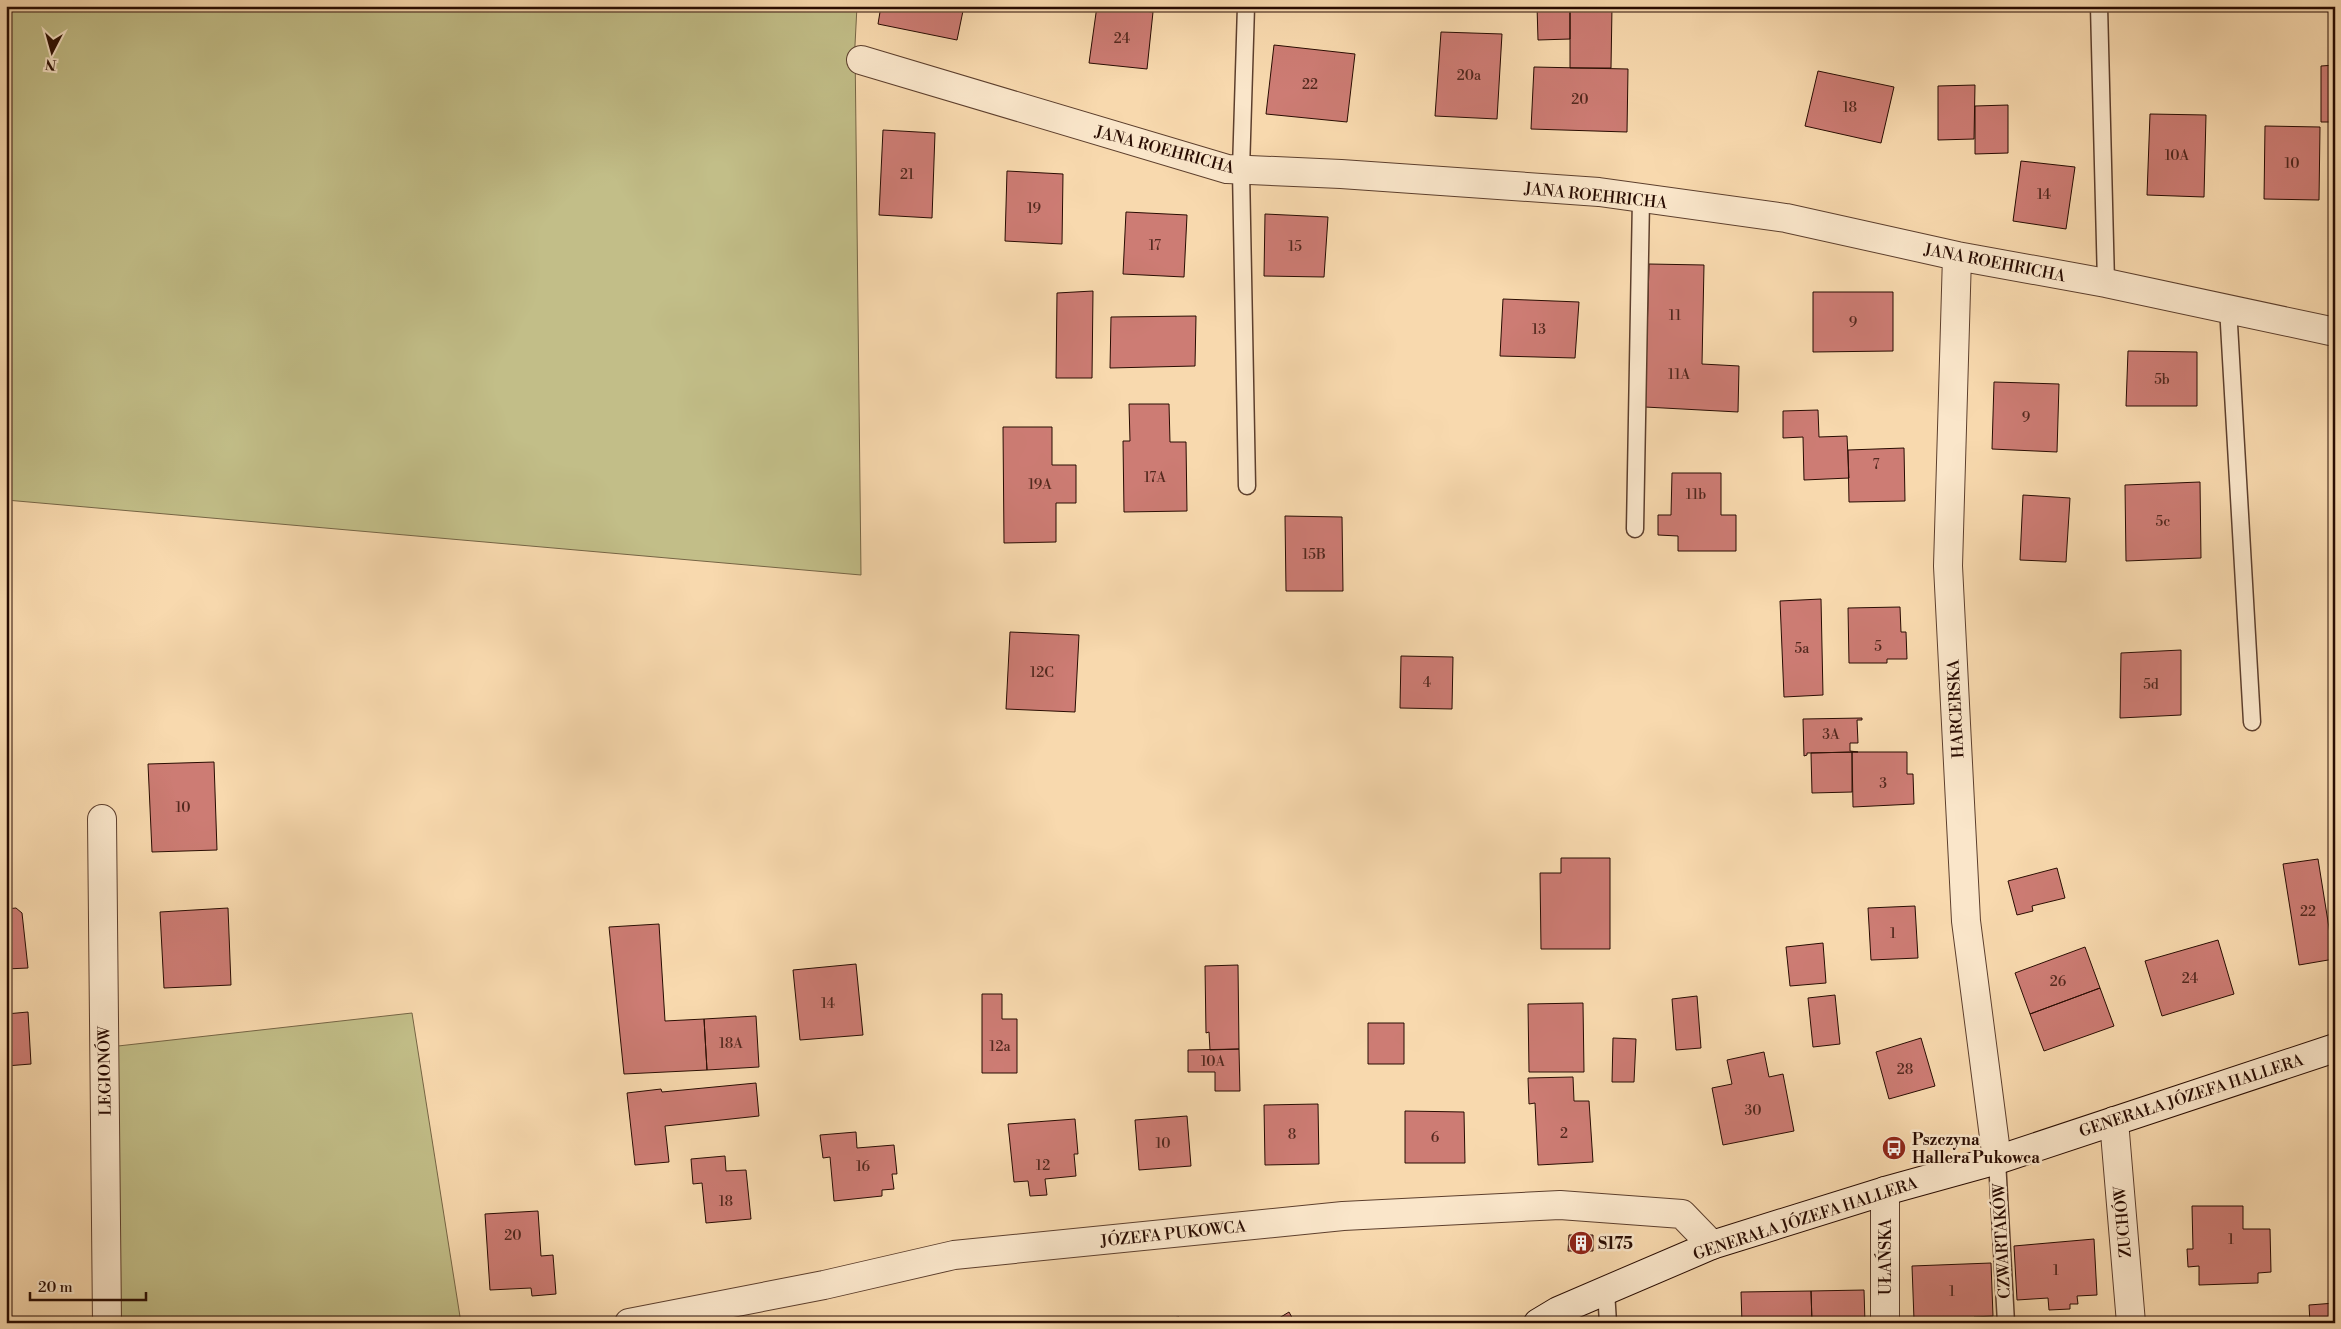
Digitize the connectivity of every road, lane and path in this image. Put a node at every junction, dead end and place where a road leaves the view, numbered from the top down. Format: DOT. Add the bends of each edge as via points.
graph roads {
  1 [pos="1246,6"];
  2 [pos="2099,6"];
  3 [pos="861,60"];
  4 [pos="1241,170"];
  5 [pos="1641,199"];
  6 [pos="1957,256"];
  7 [pos="2106,283"];
  8 [pos="2228,308"];
  9 [pos="2335,332"];
  10 [pos="1247,486"];
  11 [pos="1635,529"];
  12 [pos="2252,722"];
  13 [pos="102,819"];
  14 [pos="2335,1048"];
  15 [pos="2114,1121"];
  16 [pos="1997,1160"];
  17 [pos="1885,1191"];
  18 [pos="1712,1244"];
  19 [pos="1606,1290"];
  20 [pos="107,1323"];
  21 [pos="629,1323"];
  22 [pos="1538,1323"];
  23 [pos="1608,1323"];
  24 [pos="1885,1323"];
  25 [pos="2006,1323"];
  26 [pos="2131,1323"];
  1 -- 4 [label="lane"];
  2 -- 7 [label="lane"];
  3 -- 4 [label="street, JANA ROEHRICHA" via="1227,169"];
  4 -- 5 [label="street, JANA ROEHRICHA" via="1589,191"];
  4 -- 10 [label="lane"];
  5 -- 6 [label="street, JANA ROEHRICHA" via="1786,218"];
  5 -- 11 [label="lane"];
  6 -- 7 [label="street, JANA ROEHRICHA"];
  6 -- 16 [label="street, HARCERSKA" via="1948,566 1966,921"];
  7 -- 8 [label="street, JANA ROEHRICHA"];
  8 -- 9 [label="street, JANA ROEHRICHA"];
  8 -- 12 [label="lane"];
  13 -- 20 [label="street, LEGIONÓW"];
  14 -- 15 [label="street, GENERAŁA JÓZEFA HALLERA"];
  15 -- 16 [label="street, GENERAŁA JÓZEFA HALLERA"];
  15 -- 26 [label="street, ZUCHÓW"];
  16 -- 17 [label="street, GENERAŁA JÓZEFA HALLERA"];
  16 -- 25 [label="lane, CZWARTAKÓW"];
  17 -- 18 [label="street, GENERAŁA JÓZEFA HALLERA"];
  17 -- 24 [label="street, UŁAŃSKA"];
  18 -- 19 [label="street, GENERAŁA JÓZEFA HALLERA"];
  18 -- 21 [label="street, JÓZEFA PUKOWCA" via="1682,1214 1560,1205 1343,1216 954,1255 824,1285"];
  19 -- 22 [label="street, GENERAŁA JÓZEFA HALLERA"];
  19 -- 23 [label="lane"];
}
